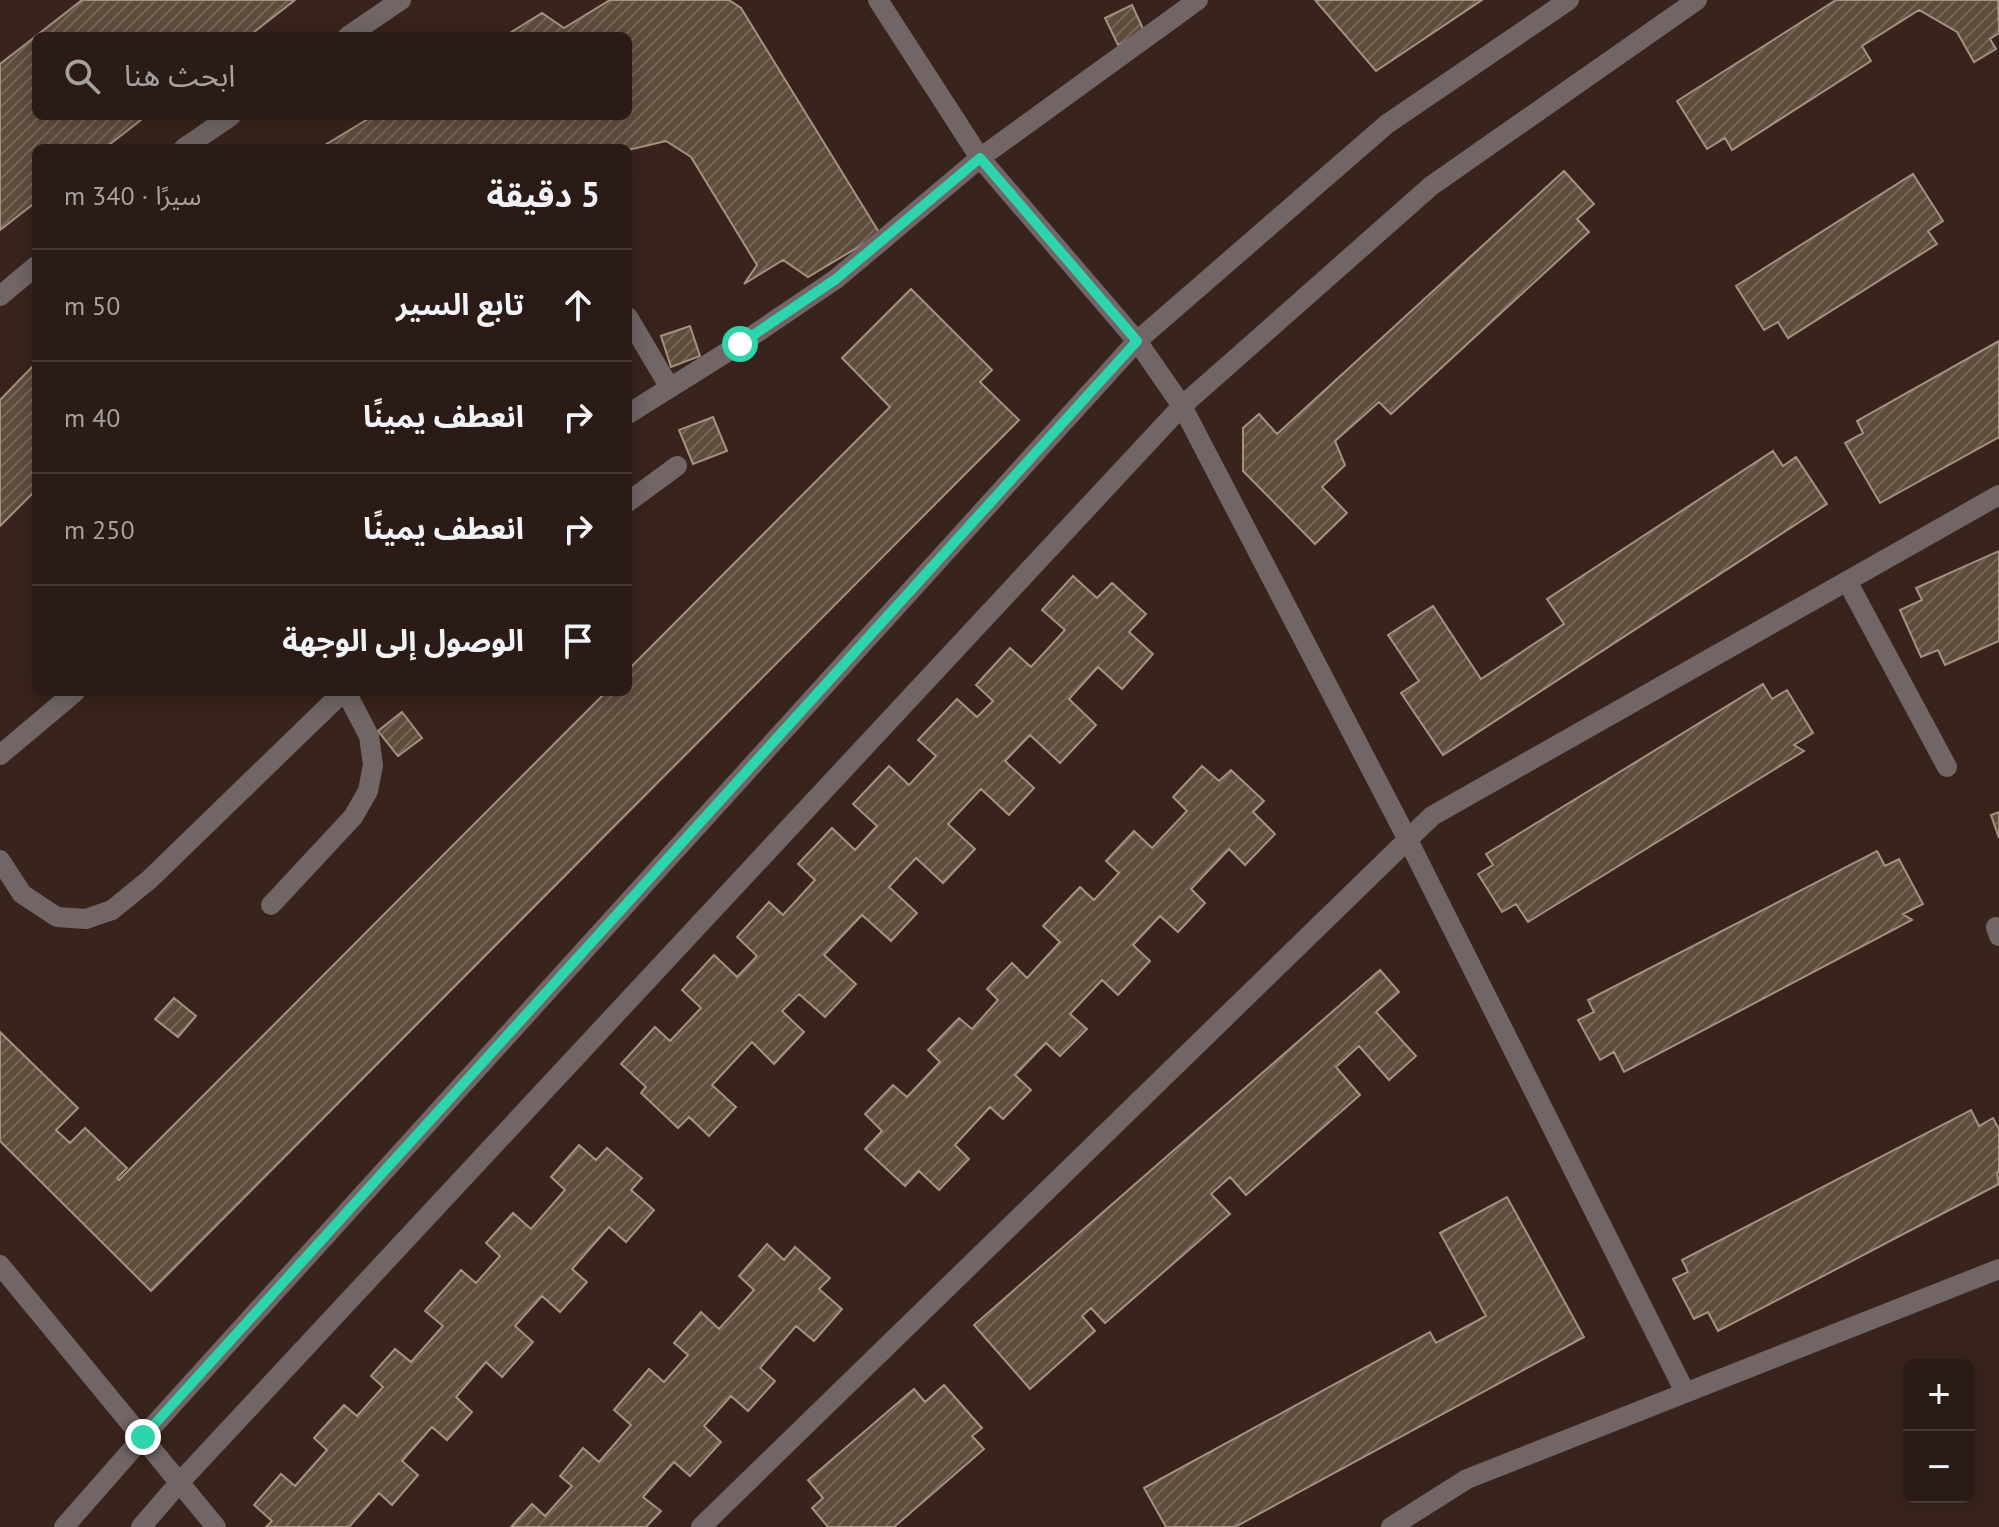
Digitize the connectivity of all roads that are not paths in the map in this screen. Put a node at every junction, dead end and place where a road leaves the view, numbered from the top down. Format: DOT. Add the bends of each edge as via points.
graph roads {
  1 [pos="401,0"];
  2 [pos="878,0"];
  3 [pos="1198,0"];
  4 [pos="1569,0"];
  5 [pos="1697,0"];
  6 [pos="354,32"];
  7 [pos="225,120"];
  8 [pos="190,144"];
  9 [pos="980,158"];
  10 [pos="32,269"];
  11 [pos="0,296"];
  12 [pos="632,327"];
  13 [pos="1137,341"];
  14 [pos="670,388"];
  15 [pos="1182,406"];
  16 [pos="632,412"];
  17 [pos="677,466"];
  18 [pos="1999,495"];
  19 [pos="632,499"];
  20 [pos="1847,581"];
  21 [pos="70,696"];
  22 [pos="340,696"];
  23 [pos="346,696"];
  24 [pos="0,755"];
  25 [pos="1947,767"];
  26 [pos="1408,840"];
  27 [pos="0,860"];
  28 [pos="271,905"];
  29 [pos="0,1265"];
  30 [pos="1999,1269"];
  31 [pos="1685,1392"];
  32 [pos="143,1437"];
  33 [pos="179,1483"];
  34 [pos="64,1527"];
  35 [pos="141,1527"];
  36 [pos="216,1527"];
  37 [pos="701,1527"];
  38 [pos="1391,1527"];
  1 -- 6 [label="street"];
  2 -- 9 [label="street"];
  3 -- 9 [label="street"];
  4 -- 13 [label="street" via="1387,124"];
  5 -- 15 [label="street" via="1431,186"];
  7 -- 8 [label="street"];
  9 -- 13 [label="street"];
  9 -- 14 [label="street" via="836,279"];
  10 -- 11 [label="street"];
  12 -- 14 [label="street"];
  13 -- 15 [label="street"];
  13 -- 32 [label="street"];
  14 -- 16 [label="street"];
  15 -- 26 [label="street"];
  15 -- 33 [label="street"];
  17 -- 19 [label="street"];
  18 -- 20 [label="street"];
  20 -- 25 [label="street"];
  20 -- 26 [label="street" via="1432,816"];
  21 -- 24 [label="street"];
  22 -- 27 [label="street" via="112,910 86,919 57,917 22,894"];
  23 -- 28 [label="street" via="369,736 373,765 368,791 353,817"];
  26 -- 31 [label="street"];
  26 -- 37 [label="street"];
  29 -- 32 [label="street"];
  30 -- 31 [label="street"];
  31 -- 38 [label="street" via="1467,1479"];
  32 -- 33 [label="street"];
  32 -- 34 [label="street"];
  33 -- 35 [label="street"];
  33 -- 36 [label="street"];
}
